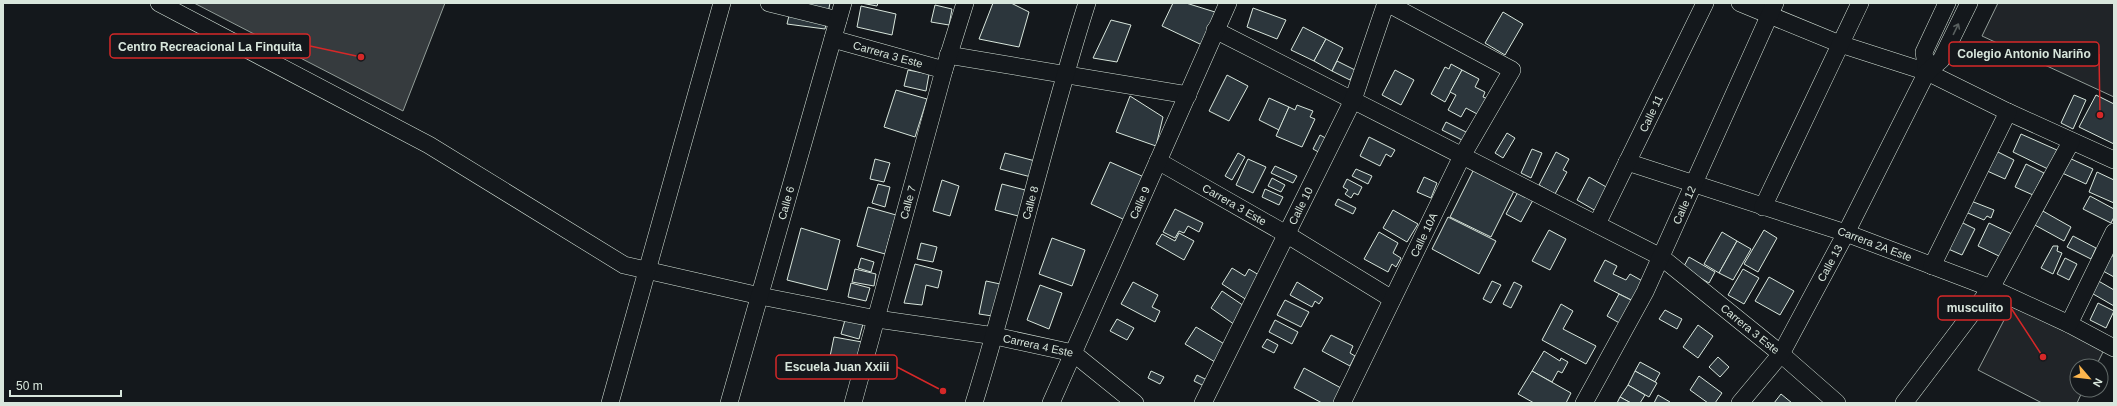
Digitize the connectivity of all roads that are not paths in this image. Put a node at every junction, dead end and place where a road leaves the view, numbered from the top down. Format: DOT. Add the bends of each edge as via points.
graph roads {
  1 [pos="159,3"];
  2 [pos="722,3"];
  3 [pos="769,3"];
  4 [pos="843,3"];
  5 [pos="965,3"];
  6 [pos="1087,3"];
  7 [pos="1228,3"];
  8 [pos="1387,3"];
  9 [pos="1705,3"];
  10 [pos="1740,3"];
  11 [pos="1860,3"];
  12 [pos="1947,3"];
  13 [pos="1969,3"];
  14 [pos="1772,9"];
  15 [pos="838,20"];
  16 [pos="1215,30"];
  17 [pos="833,39"];
  18 [pos="1840,44"];
  19 [pos="946,62"];
  20 [pos="1927,72"];
  21 [pos="1064,75"];
  22 [pos="1188,95"];
  23 [pos="1353,100"];
  24 [pos="2008,112"];
  25 [pos="2071,142"];
  26 [pos="1462,156"];
  27 [pos="2114,160"];
  28 [pos="1158,161"];
  29 [pos="1627,162"];
  30 [pos="1693,184"];
  31 [pos="1763,207"];
  32 [pos="1597,224"];
  33 [pos="2114,232"];
  34 [pos="1846,233"];
  35 [pos="1286,234"];
  36 [pos="1661,257"];
  37 [pos="1932,266"];
  38 [pos="647,271"];
  39 [pos="1991,288"];
  40 [pos="760,296"];
  41 [pos="1392,299"];
  42 [pos="877,319"];
  43 [pos="2069,324"];
  44 [pos="995,336"];
  45 [pos="2114,348"];
  46 [pos="1073,353"];
  47 [pos="1781,354"];
  48 [pos="610,403"];
  49 [pos="730,403"];
  50 [pos="853,403"];
  51 [pos="974,403"];
  52 [pos="1051,403"];
  53 [pos="1135,403"];
  54 [pos="1203,403"];
  55 [pos="1342,403"];
  56 [pos="1584,403"];
  57 [pos="1740,403"];
  58 [pos="1836,403"];
  59 [pos="1904,403"];
  1 -- 38 [label="street, Carrera 4 Este" via="429,145 618,262"];
  2 -- 38 [label="street"];
  3 -- 15 [label="street"];
  4 -- 15 [label="street, Calle 6"];
  5 -- 19 [label="street, Calle 7"];
  6 -- 21 [label="street, Calle 8"];
  7 -- 16 [label="street, Calle 9"];
  8 -- 23 [label="street, Calle 10"];
  8 -- 26 [label="street, Calle 10A" via="1512,70"];
  9 -- 29 [label="street, Calle 11"];
  10 -- 14 [label="street"];
  11 -- 18 [label="street"];
  12 -- 20 [label="street" via="1924,52"];
  20 -- 13 [label="street, Calle 13, one-way" via="1941,60"];
  14 -- 18 [label="street"];
  14 -- 30 [label="street, Calle 12"];
  15 -- 17 [label="street, Calle 6"];
  16 -- 22 [label="street, Calle 9"];
  16 -- 23 [label="street, Carrera 3 Este"];
  17 -- 19 [label="street, Carrera 3 Este"];
  17 -- 40 [label="street, Calle 6"];
  18 -- 20 [label="street"];
  18 -- 31 [label="street"];
  19 -- 21 [label="street, Carrera 3 Este"];
  19 -- 42 [label="street, Calle 7"];
  20 -- 24 [label="street"];
  20 -- 34 [label="street, Calle 13"];
  21 -- 22 [label="street, Carrera 3 Este"];
  21 -- 44 [label="street, Calle 8"];
  22 -- 28 [label="street, Calle 9"];
  23 -- 26 [label="street, Carrera 3 Este"];
  23 -- 35 [label="street, Calle 10"];
  24 -- 25 [label="street"];
  24 -- 37 [label="street"];
  25 -- 27 [label="street"];
  25 -- 39 [label="street"];
  26 -- 32 [label="street, Carrera 3 Este"];
  26 -- 41 [label="street, Calle 10A"];
  28 -- 35 [label="street, Carrera 3 Este"];
  28 -- 46 [label="street, Calle 9"];
  29 -- 30 [label="street, Carrera 2A Este"];
  29 -- 32 [label="street, Calle 11"];
  30 -- 31 [label="street, Carrera 2A Este"];
  30 -- 36 [label="street, Calle 12"];
  31 -- 34 [label="street, Carrera 2A Este"];
  32 -- 36 [label="street, Carrera 3 Este"];
  33 -- 43 [label="street"];
  34 -- 37 [label="street, Carrera 2A Este"];
  34 -- 47 [label="street, Calle 13"];
  35 -- 41 [label="street, Carrera 3 Este"];
  35 -- 54 [label="street, Calle 10"];
  36 -- 47 [label="street, Carrera 3 Este"];
  36 -- 56 [label="street, Calle 12" via="1645,292"];
  37 -- 39 [label="street, Carrera 2A Este"];
  38 -- 40 [label="street, Carrera 4 Este"];
  38 -- 48 [label="street"];
  39 -- 43 [label="street, Carrera 2A Este"];
  39 -- 59 [label="street"];
  40 -- 42 [label="street, Carrera 4 Este"];
  40 -- 49 [label="street, Calle 6"];
  41 -- 55 [label="street, Calle 10A"];
  42 -- 44 [label="street, Carrera 4 Este"];
  42 -- 50 [label="street, Calle 7"];
  43 -- 45 [label="street, Carrera 2A Este"];
  44 -- 46 [label="street, Carrera 4 Este"];
  44 -- 51 [label="street, Calle 8"];
  46 -- 52 [label="street, Calle 9"];
  46 -- 53 [label="street, Carrera 4 Este"];
  47 -- 57 [label="street, Calle 13"];
  47 -- 58 [label="street, Carrera 3 Este"];
}
